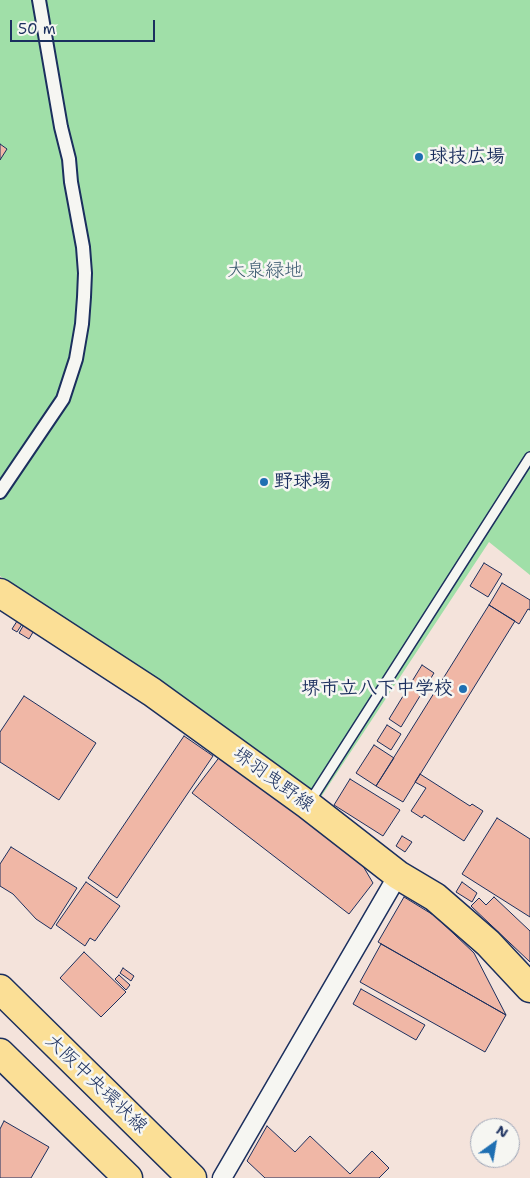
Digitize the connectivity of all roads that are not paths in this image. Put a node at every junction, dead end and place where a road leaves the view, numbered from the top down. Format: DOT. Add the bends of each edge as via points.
graph roads {
  1 [pos="39,0"];
  2 [pos="530,457"];
  3 [pos="0,492"];
  4 [pos="0,593"];
  5 [pos="308,805"];
  6 [pos="398,874"];
  7 [pos="530,988"];
  8 [pos="0,989"];
  9 [pos="0,1053"];
  10 [pos="128,1178"];
  11 [pos="192,1178"];
  12 [pos="222,1178"];
  1 -- 3 [label="street" via="83,247 84,297 76,359 64,399"];
  2 -- 5 [label="lane"];
  4 -- 5 [label="main road, 堺羽曳野線" via="152,692"];
  5 -- 6 [label="main road, 堺羽曳野線"];
  6 -- 7 [label="main road, 堺羽曳野線" via="435,897 488,943"];
  6 -- 12 [label="street"];
  8 -- 11 [label="main road, 大阪中央環状線"];
  9 -- 10 [label="main road"];
}
